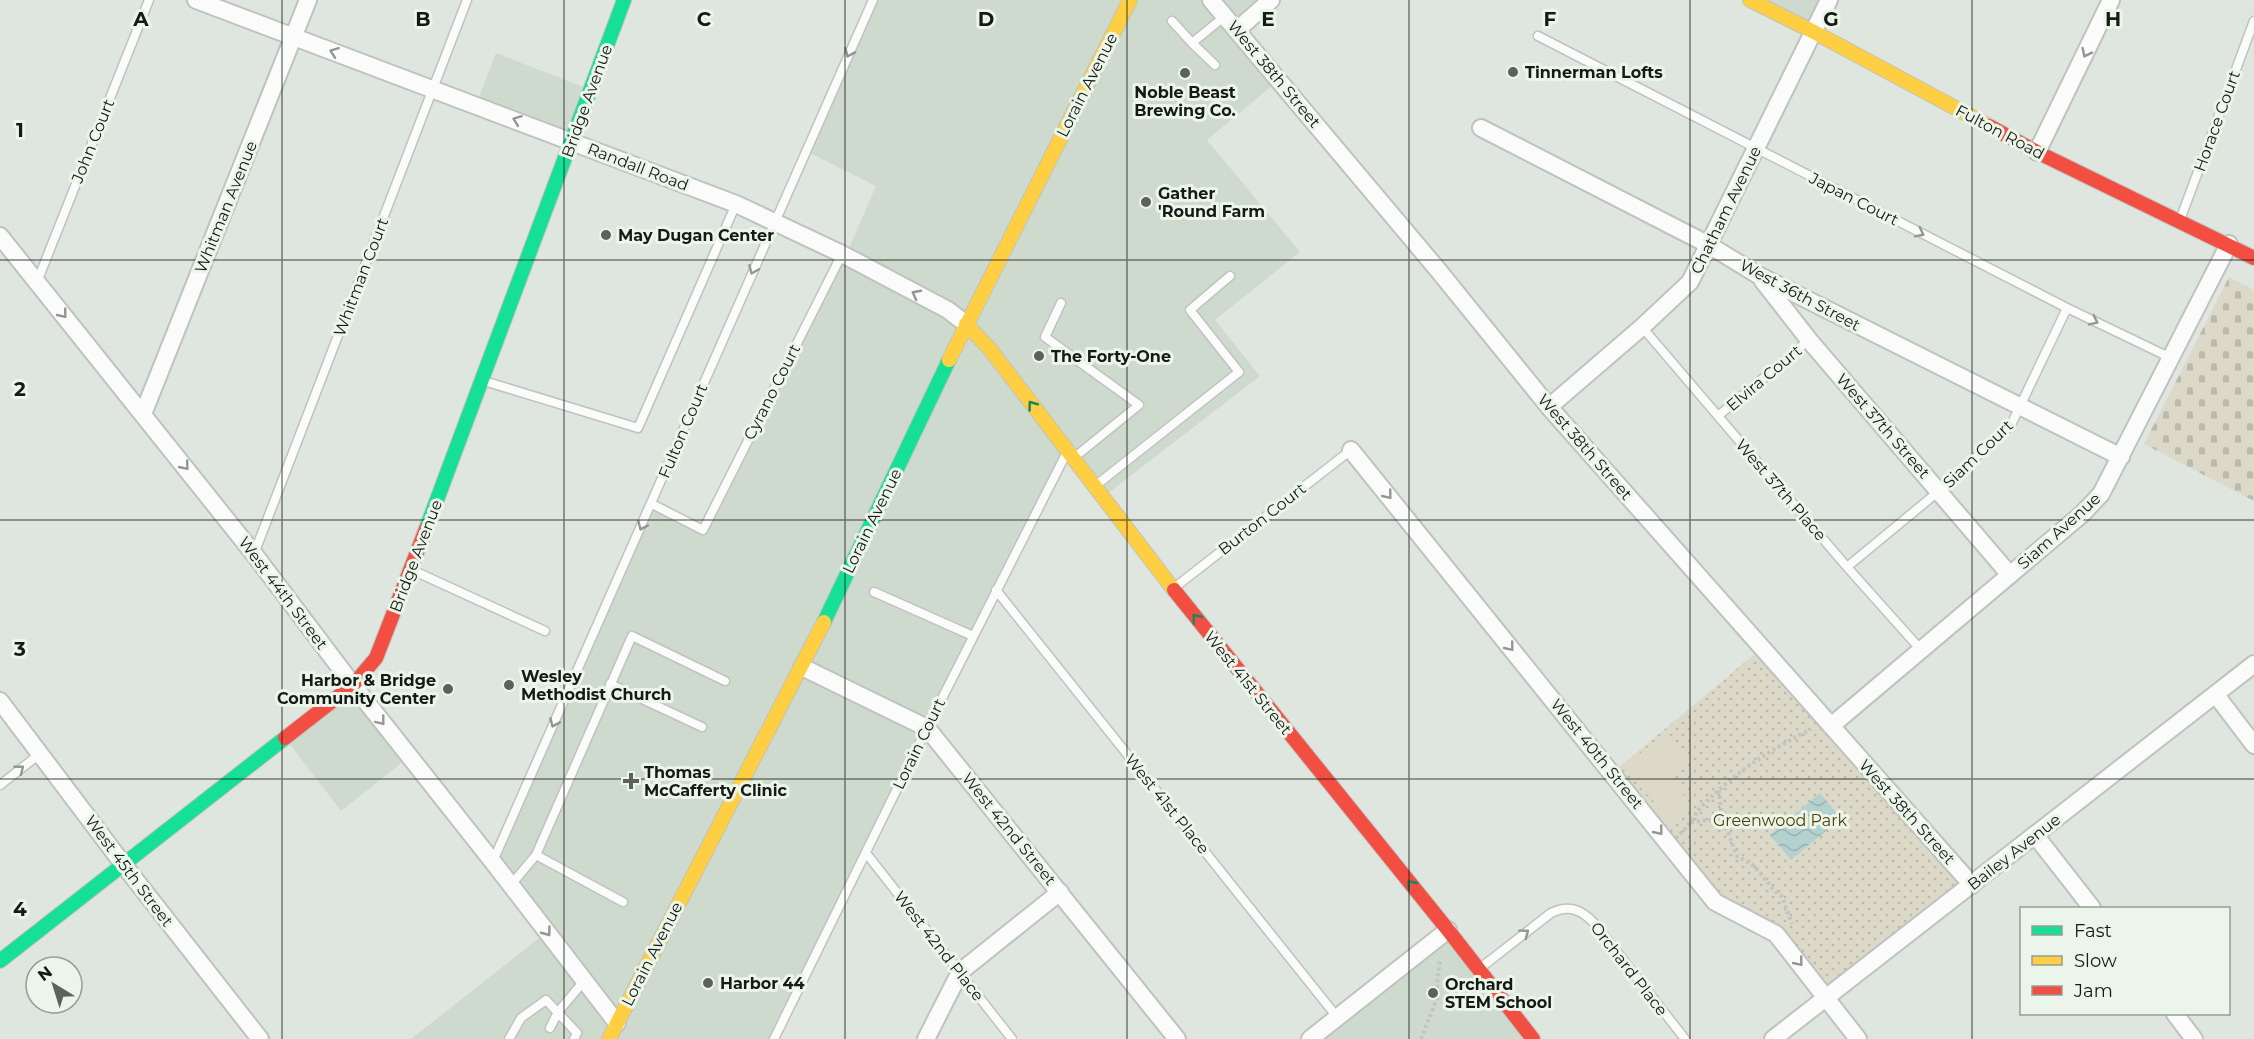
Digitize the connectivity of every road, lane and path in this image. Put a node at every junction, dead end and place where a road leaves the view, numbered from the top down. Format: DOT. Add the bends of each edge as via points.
graph roads {
  1 [pos="149,0"];
  2 [pos="196,0"];
  3 [pos="308,0"];
  4 [pos="467,0"];
  5 [pos="624,0"];
  6 [pos="873,0"];
  7 [pos="1130,0"];
  8 [pos="1211,0"];
  9 [pos="1271,0"];
  10 [pos="1750,0"];
  11 [pos="1829,0"];
  12 [pos="2109,1"];
  13 [pos="1225,16"];
  14 [pos="1172,21"];
  15 [pos="2254,21"];
  16 [pos="1238,30"];
  17 [pos="1814,32"];
  18 [pos="1538,36"];
  19 [pos="294,37"];
  20 [pos="1192,43"];
  21 [pos="1215,65"];
  22 [pos="434,89"];
  23 [pos="1481,128"];
  24 [pos="572,141"];
  25 [pos="1756,148"];
  26 [pos="2037,152"];
  27 [pos="736,204"];
  28 [pos="2180,220"];
  29 [pos="775,221"];
  30 [pos="0,236"];
  31 [pos="2229,244"];
  32 [pos="1708,245"];
  33 [pos="842,254"];
  34 [pos="2254,258"];
  35 [pos="1758,275"];
  36 [pos="1230,276"];
  37 [pos="37,282"];
  38 [pos="1061,303"];
  39 [pos="2067,308"];
  40 [pos="966,324"];
  41 [pos="1642,327"];
  42 [pos="1809,340"];
  43 [pos="2172,359"];
  44 [pos="481,380"];
  45 [pos="1549,407"];
  46 [pos="2020,407"];
  47 [pos="143,414"];
  48 [pos="1718,416"];
  49 [pos="1351,450"];
  50 [pos="1070,455"];
  51 [pos="2121,457"];
  52 [pos="1095,487"];
  53 [pos="1939,491"];
  54 [pos="652,504"];
  55 [pos="254,554"];
  56 [pos="1847,567"];
  57 [pos="411,569"];
  58 [pos="2010,575"];
  59 [pos="1173,589"];
  60 [pos="996,590"];
  61 [pos="874,592"];
  62 [pos="544,631"];
  63 [pos="973,636"];
  64 [pos="1922,651"];
  65 [pos="2254,664"];
  66 [pos="802,667"];
  67 [pos="725,681"];
  68 [pos="610,684"];
  69 [pos="352,685"];
  70 [pos="2216,695"];
  71 [pos="0,701"];
  72 [pos="1831,726"];
  73 [pos="702,727"];
  74 [pos="927,728"];
  75 [pos="1811,729"];
  76 [pos="2254,745"];
  77 [pos="40,753"];
  78 [pos="0,785"];
  79 [pos="1719,790"];
  80 [pos="1691,822"];
  81 [pos="1727,829"];
  82 [pos="2035,835"];
  83 [pos="1675,838"];
  84 [pos="866,853"];
  85 [pos="536,855"];
  86 [pos="493,862"];
  87 [pos="123,864"];
  88 [pos="511,885"];
  89 [pos="1972,885"];
  90 [pos="1060,892"];
  91 [pos="623,902"];
  92 [pos="2090,907"];
  93 [pos="1792,924"];
  94 [pos="1448,930"];
  95 [pos="1440,959"];
  96 [pos="0,961"];
  97 [pos="1479,969"];
  98 [pos="960,972"];
  99 [pos="584,981"];
  100 [pos="1827,997"];
  101 [pos="558,1012"];
  102 [pos="2176,1015"];
  103 [pos="1337,1017"];
  104 [pos="617,1023"];
  105 [pos="550,1028"];
  106 [pos="260,1039"];
  107 [pos="509,1039"];
  108 [pos="574,1039"];
  109 [pos="609,1039"];
  110 [pos="628,1039"];
  111 [pos="774,1039"];
  112 [pos="927,1039"];
  113 [pos="1012,1039"];
  114 [pos="1176,1039"];
  115 [pos="1310,1039"];
  116 [pos="1421,1039"];
  117 [pos="1533,1039"];
  118 [pos="1685,1039"];
  119 [pos="1773,1039"];
  120 [pos="1858,1039"];
  121 [pos="2194,1039"];
  1 -- 37 [label="lane, John Court"];
  2 -- 19 [label="street, Randall Road"];
  3 -- 19 [label="street, Whitman Avenue"];
  4 -- 22 [label="lane, Whitman Court"];
  5 -- 24 [label="street, Bridge Avenue"];
  6 -- 29 [label="lane, Fulton Court, one-way"];
  7 -- 40 [label="street, Lorain Avenue"];
  8 -- 13 [label="street, West 38th Street"];
  9 -- 16 [label="street"];
  10 -- 17 [label="street, Fulton Road"];
  11 -- 17 [label="street, Chatham Avenue"];
  12 -- 26 [label="street, one-way"];
  13 -- 16 [label="street, West 38th Street"];
  13 -- 20 [label="lane"];
  14 -- 20 [label="lane"];
  15 -- 28 [label="lane, Horace Court"];
  16 -- 45 [label="street, West 38th Street"];
  17 -- 25 [label="street, Chatham Avenue"];
  17 -- 26 [label="street, Fulton Road"];
  18 -- 25 [label="lane, Japan Court"];
  22 -- 19 [label="street, Randall Road, one-way"];
  19 -- 47 [label="street, Whitman Avenue"];
  20 -- 21 [label="lane"];
  24 -- 22 [label="street, Randall Road, one-way"];
  22 -- 55 [label="lane, Whitman Court"];
  23 -- 32 [label="street, West 36th Street"];
  24 -- 27 [label="street, Randall Road"];
  24 -- 44 [label="street, Bridge Avenue"];
  25 -- 32 [label="street, Chatham Avenue"];
  25 -- 39 [label="lane, Japan Court, one-way"];
  26 -- 28 [label="street, Fulton Road"];
  27 -- 29 [label="street, Randall Road"];
  27 -- 44 [label="lane" via="638,428"];
  28 -- 31 [label="street, Fulton Road"];
  29 -- 33 [label="street, Randall Road"];
  29 -- 54 [label="lane, Fulton Court, one-way"];
  30 -- 37 [label="street, West 44th Street"];
  31 -- 34 [label="street, Fulton Road"];
  31 -- 43 [label="street, Siam Avenue"];
  32 -- 35 [label="street, West 36th Street"];
  32 -- 41 [label="street, Chatham Avenue" via="1690,282"];
  40 -- 33 [label="street, Randall Road, one-way" via="948,310"];
  33 -- 54 [label="lane, Cyrano Court" via="703,530"];
  35 -- 42 [label="street, West 37th Street"];
  35 -- 46 [label="street, West 36th Street"];
  36 -- 52 [label="lane" via="1190,310 1239,372"];
  37 -- 47 [label="street, West 44th Street, one-way"];
  38 -- 50 [label="lane" via="1045,337 1138,405"];
  39 -- 43 [label="lane, Japan Court, one-way"];
  39 -- 46 [label="lane, Siam Court"];
  50 -- 40 [label="street, West 41st Street, one-way"];
  40 -- 66 [label="street, Lorain Avenue"];
  41 -- 45 [label="street, Chatham Avenue"];
  41 -- 48 [label="lane, West 37th Place"];
  42 -- 48 [label="lane, Elvira Court"];
  42 -- 53 [label="street, West 37th Street"];
  43 -- 51 [label="street, Siam Avenue"];
  44 -- 57 [label="street, Bridge Avenue"];
  45 -- 72 [label="street, West 38th Street"];
  46 -- 51 [label="street, West 36th Street"];
  46 -- 53 [label="lane, Siam Court" via="2011,425"];
  47 -- 55 [label="street, West 44th Street, one-way"];
  48 -- 56 [label="lane, West 37th Place"];
  49 -- 59 [label="lane, Burton Court"];
  49 -- 100 [label="street, West 40th Street, one-way" via="1715,902 1776,934"];
  50 -- 52 [label="street, West 41st Street"];
  50 -- 60 [label="lane, Lorain Court"];
  51 -- 58 [label="street, Siam Avenue" via="2101,494"];
  52 -- 59 [label="street, West 41st Street"];
  53 -- 56 [label="lane, Siam Court"];
  53 -- 58 [label="street, West 37th Street"];
  54 -- 86 [label="lane, Fulton Court, one-way"];
  55 -- 69 [label="street, West 44th Street"];
  56 -- 64 [label="lane, West 37th Place"];
  57 -- 62 [label="lane"];
  57 -- 69 [label="street, Bridge Avenue" via="376,658"];
  58 -- 64 [label="street, Siam Avenue"];
  94 -- 59 [label="street, West 41st Street, one-way"];
  60 -- 63 [label="lane, Lorain Court"];
  60 -- 103 [label="lane, West 41st Place"];
  61 -- 63 [label="lane"];
  63 -- 74 [label="lane, Lorain Court"];
  64 -- 72 [label="street, Siam Avenue"];
  65 -- 70 [label="street, Bailey Avenue"];
  66 -- 74 [label="street, West 42nd Street"];
  66 -- 104 [label="street, Lorain Avenue"];
  67 -- 68 [label="lane" via="632,636"];
  68 -- 73 [label="lane"];
  68 -- 85 [label="lane"];
  69 -- 86 [label="street, West 44th Street, one-way"];
  69 -- 87 [label="street, Bridge Avenue"];
  70 -- 76 [label="street"];
  70 -- 82 [label="street, Bailey Avenue"];
  71 -- 77 [label="street, West 45th Street"];
  72 -- 89 [label="street, West 38th Street"];
  74 -- 84 [label="lane, Lorain Court"];
  74 -- 90 [label="street, West 42nd Street"];
  75 -- 79 [label="path" via="1749,764"];
  78 -- 77 [label="lane, one-way"];
  77 -- 87 [label="street, West 45th Street"];
  79 -- 80 [label="path"];
  79 -- 81 [label="path" via="1722,821"];
  80 -- 81 [label="path" via="1711,820"];
  80 -- 83 [label="path"];
  81 -- 93 [label="path" via="1737,856 1754,866 1782,897"];
  82 -- 89 [label="street, Bailey Avenue"];
  82 -- 92 [label="street"];
  84 -- 98 [label="lane, West 42nd Place"];
  84 -- 111 [label="lane, Lorain Court"];
  85 -- 88 [label="lane"];
  85 -- 91 [label="lane"];
  86 -- 88 [label="street, West 44th Street"];
  87 -- 96 [label="street, Bridge Avenue"];
  87 -- 106 [label="street, West 45th Street"];
  88 -- 99 [label="street, West 44th Street, one-way"];
  89 -- 100 [label="street, Bailey Avenue"];
  90 -- 98 [label="street"];
  90 -- 114 [label="street, West 42nd Street"];
  94 -- 97 [label="street, West 41st Street"];
  94 -- 103 [label="street"];
  95 -- 116 [label="path" via="1438,996"];
  97 -- 117 [label="street, West 41st Street"];
  97 -- 118 [label="lane, Orchard Place, one-way" via="1551,913 1577,910 1595,924"];
  98 -- 112 [label="street"];
  98 -- 113 [label="lane, West 42nd Place"];
  99 -- 101 [label="lane"];
  99 -- 104 [label="street, West 44th Street"];
  100 -- 119 [label="street, Bailey Avenue"];
  100 -- 120 [label="street, West 40th Street"];
  101 -- 105 [label="lane"];
  101 -- 107 [label="lane" via="546,1000 521,1018"];
  101 -- 108 [label="lane" via="577,1033"];
  102 -- 121 [label="street"];
  103 -- 115 [label="street"];
  104 -- 109 [label="street, Lorain Avenue"];
  104 -- 110 [label="street, West 44th Street"];
}
